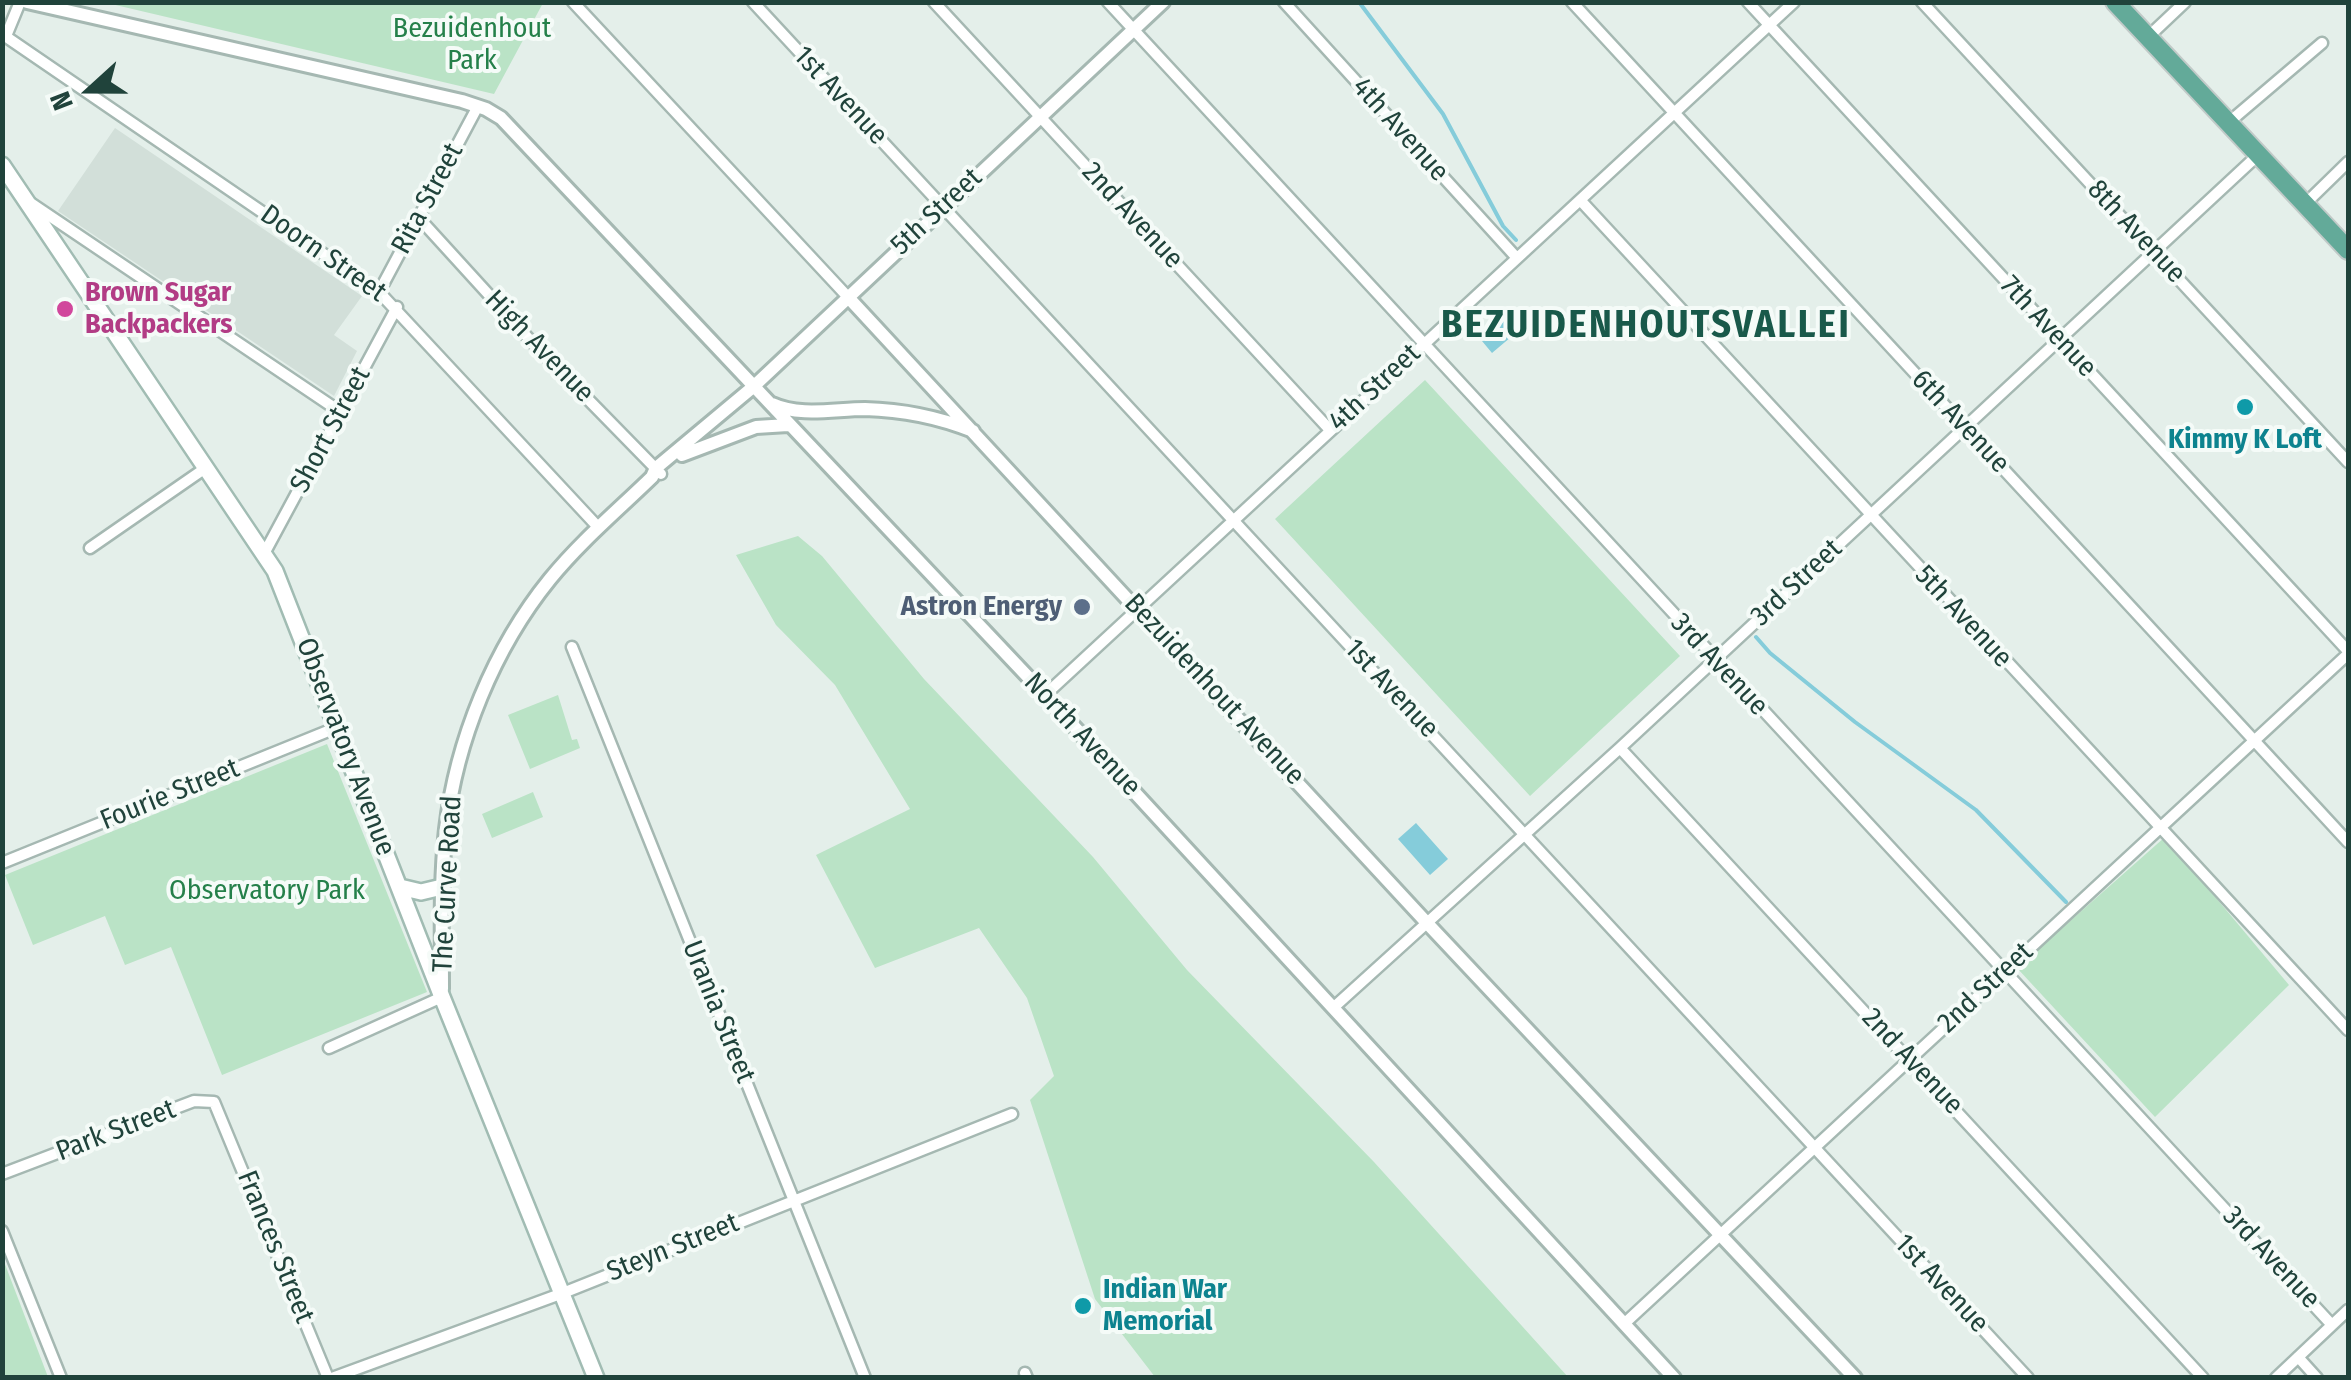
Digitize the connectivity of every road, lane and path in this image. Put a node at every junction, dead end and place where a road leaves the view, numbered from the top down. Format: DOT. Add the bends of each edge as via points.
graph roads {
  1 [pos="23,2"];
  2 [pos="573,2"];
  3 [pos="753,2"];
  4 [pos="934,2"];
  5 [pos="1108,2"];
  6 [pos="1163,2"];
  7 [pos="1284,2"];
  8 [pos="1572,2"];
  9 [pos="1748,2"];
  10 [pos="1794,2"];
  11 [pos="1922,2"];
  12 [pos="2114,2"];
  13 [pos="2185,2"];
  14 [pos="1769,26"];
  15 [pos="1134,30"];
  16 [pos="4,34"];
  17 [pos="2148,37"];
  18 [pos="2322,43"];
  19 [pos="478,106"];
  20 [pos="1674,114"];
  21 [pos="1040,116"];
  22 [pos="2228,124"];
  23 [pos="2258,154"];
  24 [pos="2348,162"];
  25 [pos="2,164"];
  26 [pos="27,200"];
  27 [pos="1581,201"];
  28 [pos="2304,205"];
  29 [pos="943,207"];
  30 [pos="418,217"];
  31 [pos="2348,250"];
  32 [pos="2154,251"];
  33 [pos="1516,257"];
  34 [pos="380,292"];
  35 [pos="846,296"];
  36 [pos="397,307"];
  37 [pos="2060,339"];
  38 [pos="1422,344"];
  39 [pos="753,387"];
  40 [pos="765,400"];
  41 [pos="807,411"];
  42 [pos="342,413"];
  43 [pos="712,422"];
  44 [pos="788,425"];
  45 [pos="1965,428"];
  46 [pos="1330,430"];
  47 [pos="975,432"];
  48 [pos="800,438"];
  49 [pos="682,455"];
  50 [pos="2348,462"];
  51 [pos="207,466"];
  52 [pos="656,473"];
  53 [pos="1870,516"];
  54 [pos="1233,520"];
  55 [pos="598,526"];
  56 [pos="90,548"];
  57 [pos="264,552"];
  58 [pos="1137,609"];
  59 [pos="572,647"];
  60 [pos="2348,653"];
  61 [pos="1714,659"];
  62 [pos="1045,695"];
  63 [pos="338,726"];
  64 [pos="2255,742"];
  65 [pos="1620,748"];
  66 [pos="2160,828"];
  67 [pos="1525,834"];
  68 [pos="2348,842"];
  69 [pos="2,863"];
  70 [pos="442,887"];
  71 [pos="400,888"];
  72 [pos="1427,924"];
  73 [pos="2005,972"];
  74 [pos="442,997"];
  75 [pos="1333,1008"];
  76 [pos="2348,1030"];
  77 [pos="328,1048"];
  78 [pos="1910,1059"];
  79 [pos="1012,1114"];
  80 [pos="222,1116"];
  81 [pos="1814,1149"];
  82 [pos="2,1174"];
  83 [pos="793,1200"];
  84 [pos="2,1231"];
  85 [pos="1720,1236"];
  86 [pos="563,1292"];
  87 [pos="2348,1310"];
  88 [pos="1625,1324"];
  89 [pos="2332,1325"];
  90 [pos="2298,1357"];
  91 [pos="62,1378"];
  92 [pos="330,1378"];
  93 [pos="596,1378"];
  94 [pos="865,1378"];
  95 [pos="1674,1378"];
  96 [pos="1856,1378"];
  97 [pos="2028,1378"];
  98 [pos="2203,1378"];
  99 [pos="2276,1378"];
  100 [pos="2317,1378"];
  1 -- 16 [label="street"];
  1 -- 19 [label="street"];
  2 -- 35 [label="street, Bezuidenhout Avenue"];
  3 -- 29 [label="street, 1st Avenue"];
  4 -- 21 [label="street, 2nd Avenue"];
  5 -- 15 [label="street, 3rd Avenue"];
  6 -- 15 [label="street, 5th Street"];
  7 -- 33 [label="street, 4th Avenue"];
  8 -- 20 [label="street, 6th Avenue"];
  9 -- 14 [label="street, 7th Avenue"];
  10 -- 14 [label="street, 4th Street"];
  11 -- 32 [label="street, 8th Avenue"];
  12 -- 17 [label="main road"];
  13 -- 17 [label="street"];
  14 -- 20 [label="street, 4th Street"];
  14 -- 37 [label="street, 7th Avenue"];
  15 -- 21 [label="street, 5th Street"];
  15 -- 38 [label="street, 3rd Avenue"];
  16 -- 34 [label="street, Doorn Street"];
  17 -- 22 [label="main road"];
  18 -- 22 [label="street"];
  19 -- 30 [label="street, Rita Street"];
  19 -- 39 [label="street, North Avenue" via="508,124"];
  20 -- 27 [label="street, 4th Street"];
  20 -- 45 [label="street, 6th Avenue"];
  21 -- 29 [label="street, 5th Street"];
  21 -- 46 [label="street, 2nd Avenue"];
  22 -- 23 [label="main road"];
  23 -- 28 [label="main road"];
  23 -- 32 [label="street, 3rd Street"];
  24 -- 28 [label="street"];
  25 -- 26 [label="main road, Observatory Avenue"];
  26 -- 42 [label="street"];
  26 -- 51 [label="main road, Observatory Avenue"];
  27 -- 33 [label="street, 4th Street"];
  27 -- 53 [label="street, 5th Avenue"];
  28 -- 31 [label="main road"];
  29 -- 35 [label="street, 5th Street"];
  29 -- 54 [label="street, 1st Avenue"];
  30 -- 34 [label="street, Rita Street"];
  30 -- 52 [label="street, High Avenue"];
  32 -- 37 [label="street, 3rd Street"];
  32 -- 50 [label="street, 8th Avenue"];
  33 -- 38 [label="street, 4th Street"];
  34 -- 36 [label="street, Doorn Street"];
  35 -- 39 [label="street, 5th Street"];
  35 -- 47 [label="street, Bezuidenhout Avenue"];
  36 -- 42 [label="street, Short Street"];
  36 -- 55 [label="street, Doorn Street"];
  37 -- 45 [label="street, 3rd Street"];
  37 -- 60 [label="street, 7th Avenue"];
  38 -- 46 [label="street, 4th Street"];
  38 -- 61 [label="street, 3rd Avenue"];
  39 -- 40 [label="street, North Avenue"];
  39 -- 43 [label="street, 5th Street"];
  40 -- 41 [label="street"];
  40 -- 44 [label="street, North Avenue"];
  41 -- 47 [label="street" via="920,414"];
  41 -- 48 [label="street"];
  42 -- 57 [label="street, Short Street"];
  43 -- 49 [label="street, 5th Street"];
  43 -- 52 [label="street, 5th Street"];
  44 -- 48 [label="street, North Avenue"];
  44 -- 49 [label="street" via="756,427"];
  45 -- 53 [label="street, 3rd Street"];
  45 -- 64 [label="street, 6th Avenue"];
  46 -- 54 [label="street, 4th Street"];
  47 -- 58 [label="street, Bezuidenhout Avenue"];
  48 -- 62 [label="street, North Avenue"];
  49 -- 52 [label="street, 5th Street"];
  51 -- 56 [label="street"];
  51 -- 57 [label="main road, Observatory Avenue"];
  52 -- 55 [label="street, The Curve Road"];
  53 -- 61 [label="street, 3rd Street"];
  53 -- 66 [label="street, 5th Avenue"];
  54 -- 58 [label="street, 4th Street"];
  54 -- 67 [label="street, 1st Avenue"];
  55 -- 70 [label="street, The Curve Road" via="538,595 481,698 450,800"];
  57 -- 63 [label="main road, Observatory Avenue"];
  58 -- 62 [label="street, 4th Street"];
  58 -- 72 [label="street, Bezuidenhout Avenue"];
  59 -- 83 [label="street, Urania Street"];
  60 -- 64 [label="street, 2nd Street"];
  61 -- 65 [label="street, 3rd Street"];
  61 -- 73 [label="street, 3rd Avenue"];
  62 -- 75 [label="street, North Avenue"];
  63 -- 69 [label="street, Fourie Street"];
  63 -- 71 [label="main road, Observatory Avenue"];
  64 -- 66 [label="street, 2nd Street"];
  64 -- 68 [label="street, 6th Avenue"];
  65 -- 67 [label="street, 3rd Street"];
  65 -- 78 [label="street, 2nd Avenue"];
  66 -- 73 [label="street, 2nd Street"];
  66 -- 76 [label="street, 5th Avenue"];
  67 -- 72 [label="street, 3rd Street"];
  67 -- 81 [label="street, 1st Avenue"];
  70 -- 71 [label="main road"];
  70 -- 74 [label="street, The Curve Road"];
  71 -- 74 [label="main road, Observatory Avenue"];
  72 -- 75 [label="street, 3rd Street"];
  72 -- 85 [label="street, Bezuidenhout Avenue"];
  73 -- 78 [label="street, 2nd Street"];
  73 -- 89 [label="street, 3rd Avenue"];
  74 -- 77 [label="street"];
  74 -- 86 [label="main road, Observatory Avenue"];
  75 -- 88 [label="street, North Avenue"];
  78 -- 81 [label="street, 2nd Street"];
  78 -- 98 [label="street, 2nd Avenue"];
  79 -- 83 [label="street, Steyn Street"];
  80 -- 82 [label="street, Park Street" via="214,1102 194,1101"];
  80 -- 92 [label="street, Frances Street"];
  81 -- 85 [label="street, 2nd Street"];
  81 -- 97 [label="street, 1st Avenue"];
  83 -- 86 [label="street, Steyn Street"];
  83 -- 94 [label="street, Urania Street"];
  84 -- 91 [label="street"];
  85 -- 88 [label="street, 2nd Street"];
  85 -- 96 [label="street, Bezuidenhout Avenue"];
  86 -- 92 [label="street, Steyn Street"];
  86 -- 93 [label="main road, Observatory Avenue"];
  87 -- 89 [label="street"];
  88 -- 95 [label="street, North Avenue"];
  89 -- 90 [label="street"];
  90 -- 99 [label="street"];
  90 -- 100 [label="street"];
}
